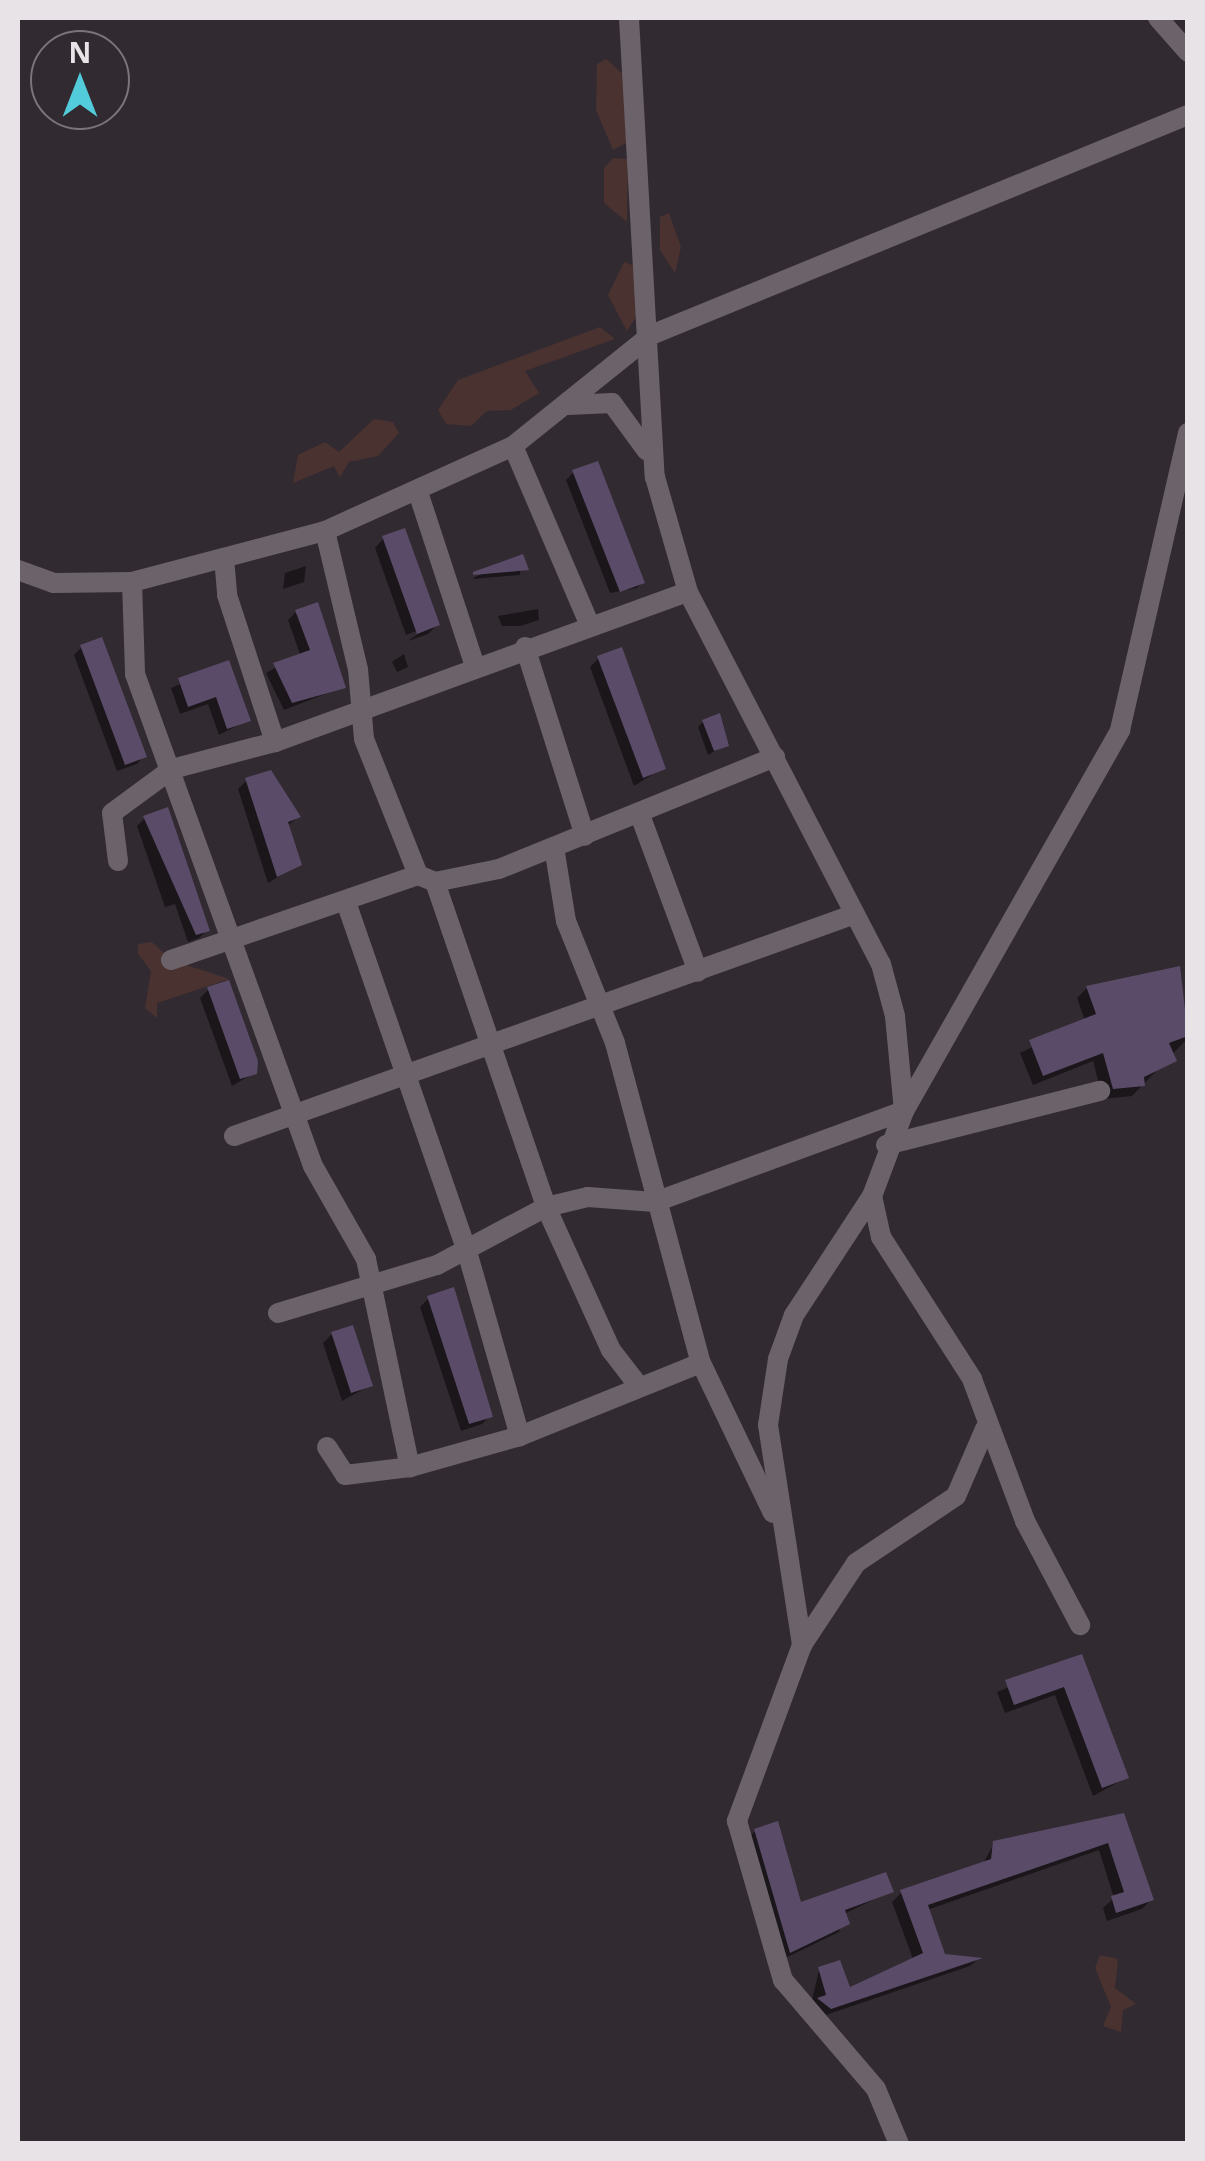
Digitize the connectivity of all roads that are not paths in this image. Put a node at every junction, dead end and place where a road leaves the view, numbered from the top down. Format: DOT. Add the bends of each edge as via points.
graph roads {
  1 [pos="629,18"];
  2 [pos="1158,18"];
  3 [pos="1188,52"];
  4 [pos="1188,115"];
  5 [pos="651,334"];
  6 [pos="565,406"];
  7 [pos="1188,433"];
  8 [pos="513,446"];
  9 [pos="653,462"];
  10 [pos="418,492"];
  11 [pos="325,531"];
  12 [pos="224,558"];
  13 [pos="18,570"];
  14 [pos="132,582"];
  15 [pos="688,592"];
  16 [pos="589,623"];
  17 [pos="525,647"];
  18 [pos="474,666"];
  19 [pos="362,708"];
  20 [pos="275,742"];
  21 [pos="775,757"];
  22 [pos="172,768"];
  23 [pos="640,815"];
  24 [pos="584,836"];
  25 [pos="554,848"];
  26 [pos="118,861"];
  27 [pos="426,878"];
  28 [pos="346,902"];
  29 [pos="855,914"];
  30 [pos="231,943"];
  31 [pos="171,960"];
  32 [pos="698,972"];
  33 [pos="601,1011"];
  34 [pos="492,1048"];
  35 [pos="410,1074"];
  36 [pos="1100,1091"];
  37 [pos="904,1111"];
  38 [pos="296,1115"];
  39 [pos="234,1136"];
  40 [pos="886,1146"];
  41 [pos="872,1196"];
  42 [pos="654,1202"];
  43 [pos="546,1208"];
  44 [pos="466,1248"];
  45 [pos="366,1286"];
  46 [pos="278,1313"];
  47 [pos="702,1363"];
  48 [pos="638,1384"];
  49 [pos="986,1422"];
  50 [pos="520,1436"];
  51 [pos="327,1447"];
  52 [pos="410,1468"];
  53 [pos="779,1524"];
  54 [pos="1080,1625"];
  55 [pos="802,1645"];
  56 [pos="899,2144"];
  1 -- 5 [label="street"];
  2 -- 3 [label="street"];
  4 -- 5 [label="street"];
  5 -- 6 [label="street"];
  5 -- 9 [label="street"];
  6 -- 8 [label="street"];
  6 -- 9 [label="street" via="612,403"];
  7 -- 37 [label="street" via="1150,631 1120,730"];
  8 -- 10 [label="street"];
  8 -- 16 [label="street"];
  9 -- 15 [label="street"];
  10 -- 11 [label="street"];
  10 -- 18 [label="street"];
  11 -- 12 [label="street"];
  11 -- 19 [label="street"];
  12 -- 14 [label="street"];
  12 -- 20 [label="street" via="227,595"];
  13 -- 14 [label="street" via="54,583"];
  14 -- 22 [label="street" via="135,674"];
  15 -- 16 [label="street"];
  15 -- 21 [label="street"];
  16 -- 17 [label="street"];
  17 -- 18 [label="street"];
  17 -- 24 [label="street"];
  18 -- 19 [label="street"];
  19 -- 20 [label="street"];
  19 -- 27 [label="street" via="381,801"];
  20 -- 22 [label="street"];
  21 -- 23 [label="street"];
  21 -- 29 [label="street"];
  22 -- 26 [label="street" via="112,813"];
  22 -- 30 [label="street"];
  23 -- 24 [label="street"];
  23 -- 32 [label="street"];
  24 -- 25 [label="street"];
  25 -- 27 [label="street"];
  25 -- 33 [label="street" via="566,921"];
  27 -- 28 [label="street"];
  27 -- 34 [label="street"];
  28 -- 30 [label="street"];
  28 -- 35 [label="street"];
  29 -- 32 [label="street"];
  29 -- 37 [label="street" via="896,1016"];
  30 -- 31 [label="street"];
  30 -- 38 [label="street"];
  32 -- 33 [label="street"];
  33 -- 34 [label="street"];
  33 -- 42 [label="street"];
  34 -- 35 [label="street"];
  34 -- 43 [label="street"];
  35 -- 38 [label="street"];
  35 -- 44 [label="street"];
  36 -- 40 [label="street"];
  37 -- 40 [label="street"];
  37 -- 42 [label="street"];
  38 -- 39 [label="street"];
  38 -- 45 [label="street" via="313,1166 357,1234"];
  40 -- 41 [label="street"];
  41 -- 49 [label="street" via="880,1237 938,1316"];
  41 -- 53 [label="street" via="794,1315 778,1359 768,1425"];
  42 -- 43 [label="street" via="588,1197"];
  42 -- 47 [label="street"];
  43 -- 44 [label="street"];
  43 -- 48 [label="street" via="611,1350"];
  44 -- 45 [label="street"];
  44 -- 50 [label="street"];
  45 -- 46 [label="street"];
  45 -- 52 [label="street"];
  47 -- 48 [label="street"];
  47 -- 53 [label="street"];
  48 -- 50 [label="street"];
  49 -- 54 [label="street"];
  49 -- 55 [label="street" via="972,1478 856,1563"];
  50 -- 52 [label="street"];
  51 -- 52 [label="street" via="345,1476"];
  53 -- 55 [label="street"];
  55 -- 56 [label="street" via="742,1795 739,1844 783,1980 876,2090"];
}
